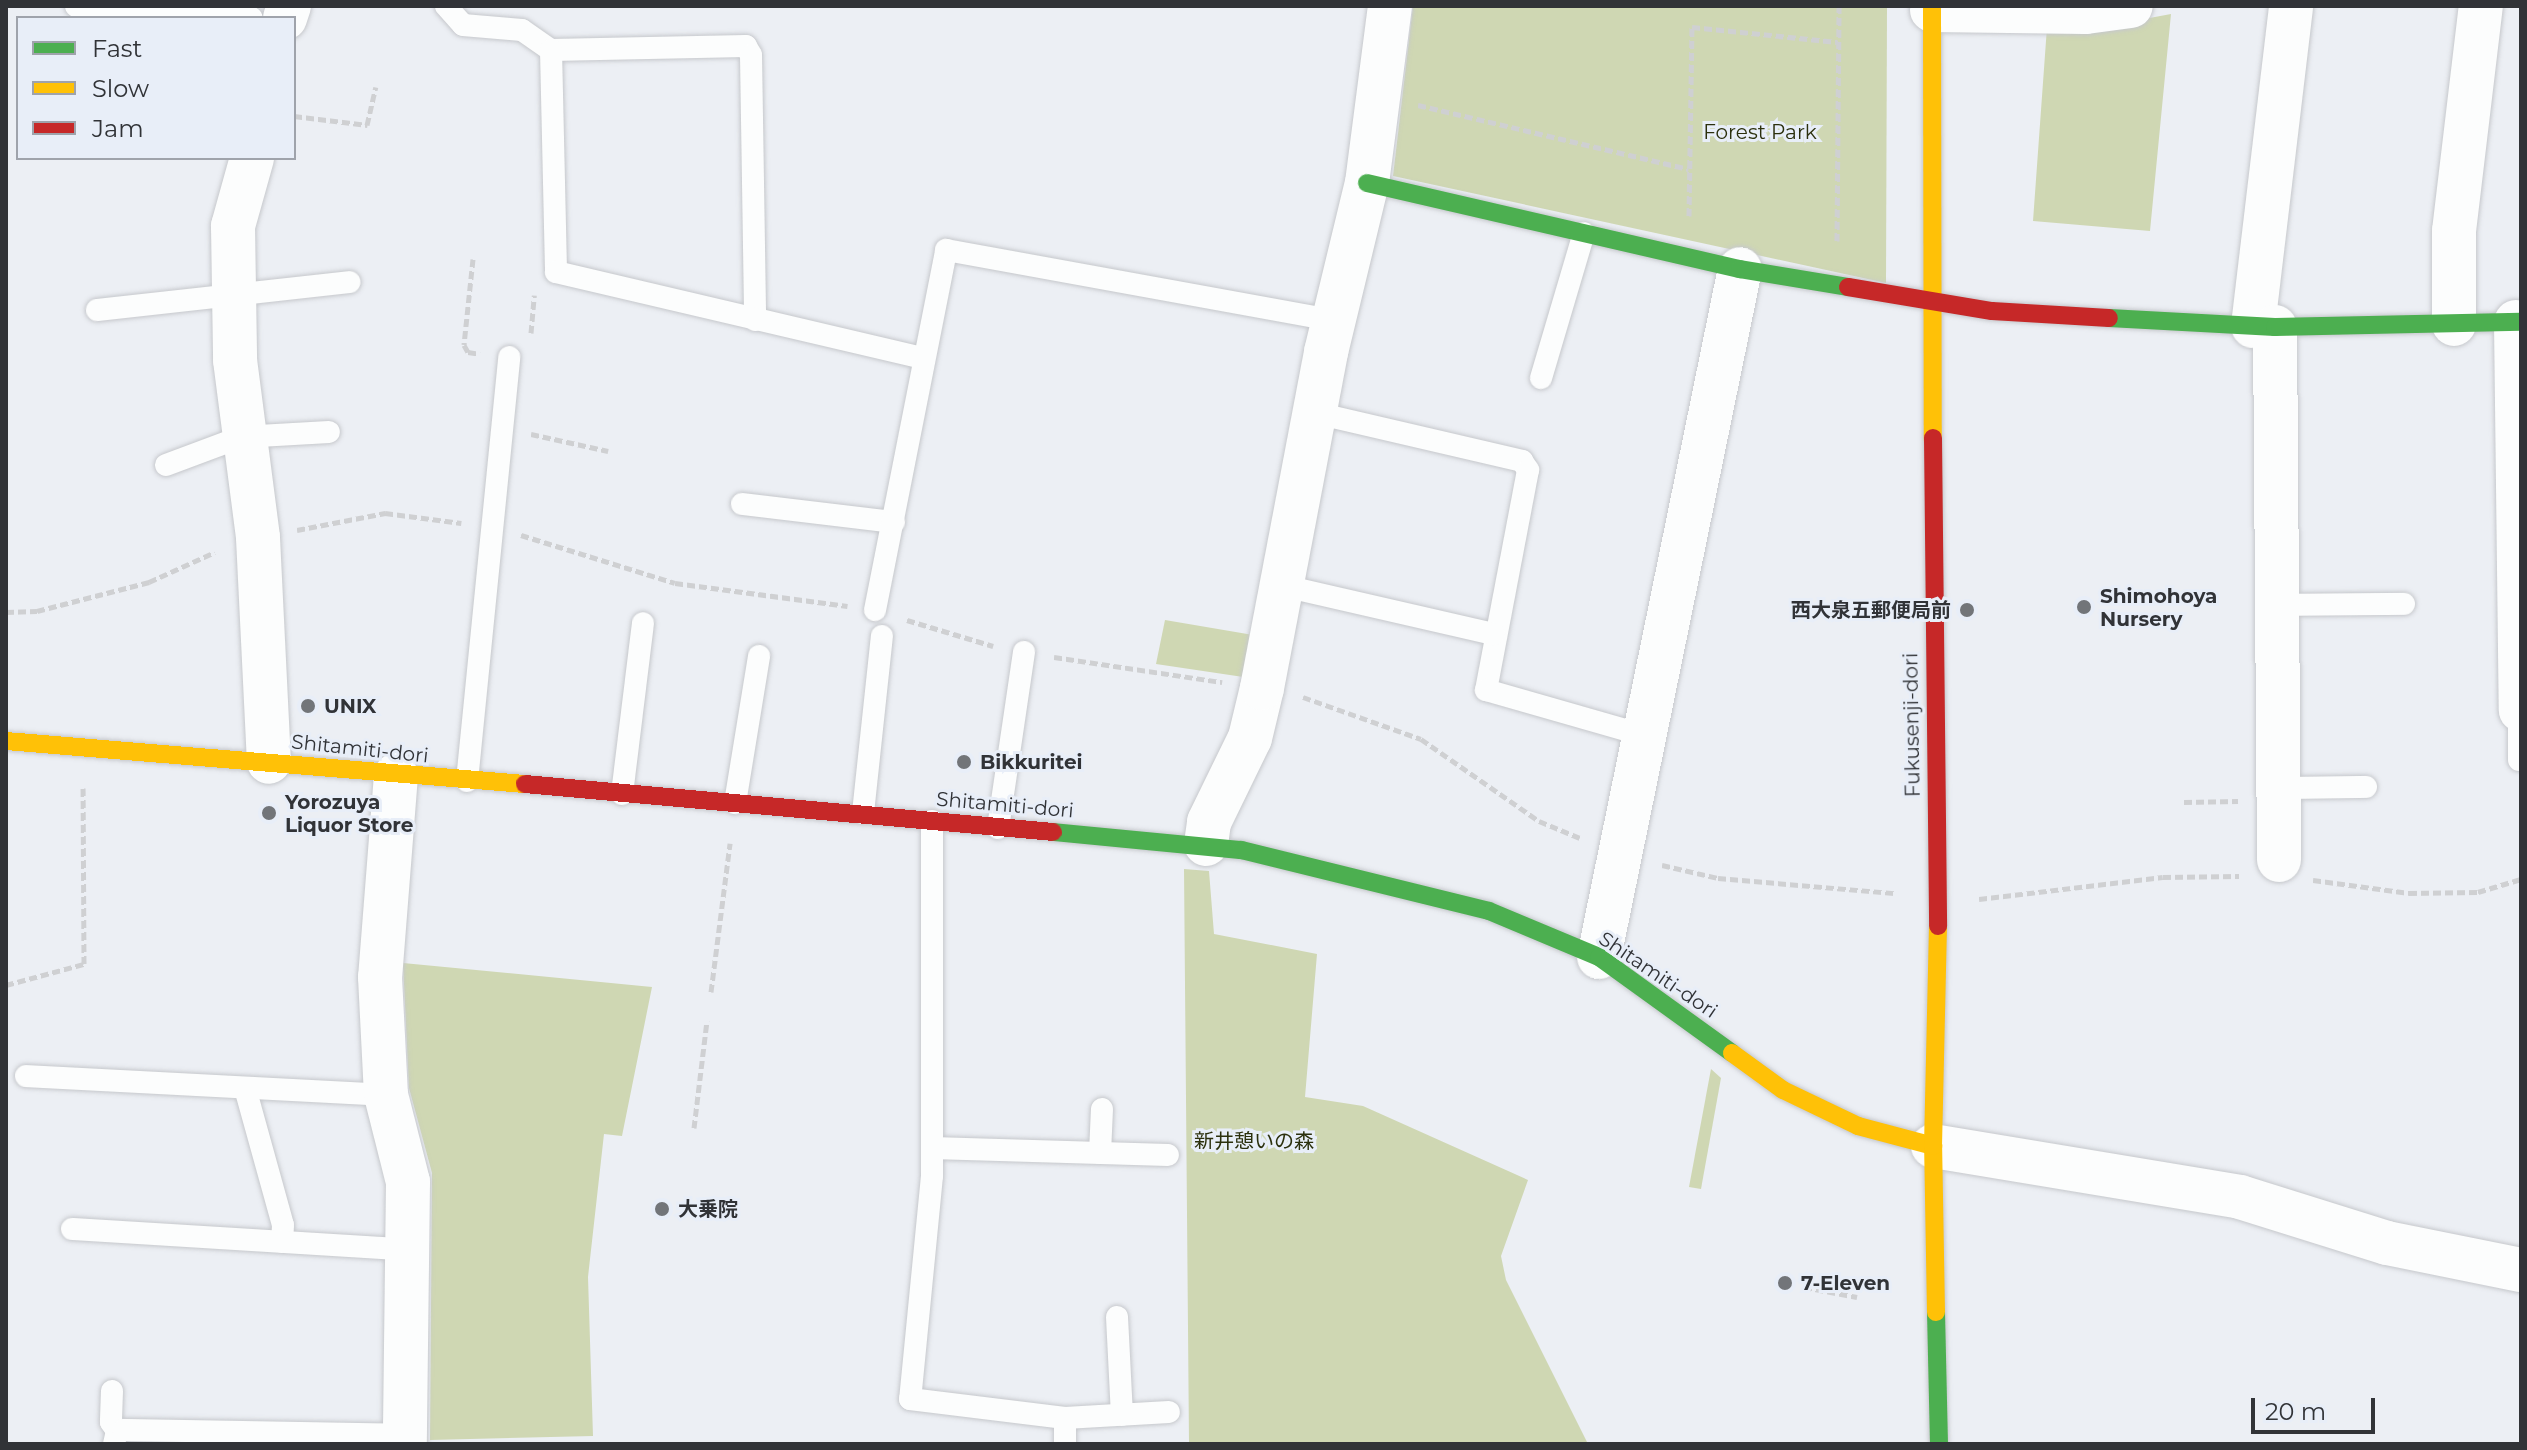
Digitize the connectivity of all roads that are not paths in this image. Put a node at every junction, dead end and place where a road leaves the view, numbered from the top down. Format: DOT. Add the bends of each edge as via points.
graph roads {
  1 [pos="446,6"];
  2 [pos="1390,6"];
  3 [pos="2131,6"];
  4 [pos="2291,6"];
  5 [pos="2481,6"];
  6 [pos="70,7"];
  7 [pos="1932,8"];
  8 [pos="219,16"];
  9 [pos="551,50"];
  10 [pos="251,160"];
  11 [pos="1367,183"];
  12 [pos="1584,233"];
  13 [pos="1740,269"];
  14 [pos="349,282"];
  15 [pos="234,292"];
  16 [pos="1934,301"];
  17 [pos="97,310"];
  18 [pos="755,320"];
  19 [pos="1336,321"];
  20 [pos="2518,322"];
  21 [pos="2454,324"];
  22 [pos="2264,327"];
  23 [pos="509,357"];
  24 [pos="923,358"];
  25 [pos="1541,378"];
  26 [pos="1316,413"];
  27 [pos="329,432"];
  28 [pos="241,437"];
  29 [pos="166,465"];
  30 [pos="742,504"];
  31 [pos="894,522"];
  32 [pos="1284,586"];
  33 [pos="2404,604"];
  34 [pos="2277,605"];
  35 [pos="875,610"];
  36 [pos="643,623"];
  37 [pos="1494,634"];
  38 [pos="882,636"];
  39 [pos="1024,652"];
  40 [pos="759,656"];
  41 [pos="2520,710"];
  42 [pos="1646,736"];
  43 [pos="6,741"];
  44 [pos="2519,760"];
  45 [pos="269,762"];
  46 [pos="396,775"];
  47 [pos="467,781"];
  48 [pos="2366,787"];
  49 [pos="622,794"];
  50 [pos="2279,795"];
  51 [pos="735,803"];
  52 [pos="863,813"];
  53 [pos="932,821"];
  54 [pos="998,828"];
  55 [pos="1206,844"];
  56 [pos="2279,860"];
  57 [pos="1599,957"];
  58 [pos="26,1076"];
  59 [pos="245,1088"];
  60 [pos="386,1095"];
  61 [pos="1102,1109"];
  62 [pos="1933,1146"];
  63 [pos="932,1148"];
  64 [pos="1100,1153"];
  65 [pos="1168,1155"];
  66 [pos="72,1229"];
  67 [pos="282,1242"];
  68 [pos="411,1250"];
  69 [pos="2521,1270"];
  70 [pos="1117,1317"];
  71 [pos="112,1391"];
  72 [pos="1169,1412"];
  73 [pos="1122,1415"];
  74 [pos="1065,1418"];
  75 [pos="116,1438"];
  76 [pos="405,1439"];
  77 [pos="1065,1444"];
  78 [pos="1939,1444"];
  1 -- 9 [label="lane" via="470,28 522,30"];
  2 -- 11 [label="street"];
  3 -- 7 [label="street" via="2086,12"];
  4 -- 22 [label="street"];
  5 -- 21 [label="street" via="2454,231"];
  6 -- 8 [label="lane"];
  7 -- 16 [label="street, Fukusenji-dori"];
  9 -- 18 [label="lane" via="556,272"];
  9 -- 18 [label="lane" via="746,46 751,55"];
  10 -- 15 [label="street" via="233,226"];
  11 -- 12 [label="street"];
  11 -- 19 [label="street"];
  12 -- 13 [label="street"];
  12 -- 25 [label="lane"];
  13 -- 16 [label="street"];
  13 -- 42 [label="street"];
  14 -- 15 [label="lane"];
  15 -- 17 [label="lane"];
  15 -- 28 [label="street"];
  16 -- 22 [label="street" via="1992,311"];
  16 -- 62 [label="street, Fukusenji-dori" via="1933,750 1939,962"];
  18 -- 24 [label="lane"];
  19 -- 24 [label="lane" via="946,250"];
  19 -- 26 [label="street"];
  20 -- 21 [label="street"];
  20 -- 41 [label="street"];
  21 -- 22 [label="street"];
  22 -- 34 [label="street"];
  23 -- 47 [label="lane"];
  24 -- 31 [label="lane"];
  26 -- 32 [label="street"];
  26 -- 37 [label="lane" via="1526,465"];
  27 -- 28 [label="lane"];
  28 -- 29 [label="lane"];
  28 -- 45 [label="street" via="258,538"];
  30 -- 31 [label="lane"];
  31 -- 35 [label="lane"];
  32 -- 37 [label="lane"];
  32 -- 55 [label="street" via="1250,738 1209,822"];
  33 -- 34 [label="lane"];
  34 -- 50 [label="street"];
  36 -- 49 [label="lane"];
  37 -- 42 [label="lane" via="1486,690"];
  38 -- 52 [label="lane"];
  39 -- 54 [label="lane"];
  40 -- 51 [label="lane"];
  41 -- 44 [label="lane"];
  42 -- 57 [label="street"];
  43 -- 45 [label="street, Shitamiti-dori"];
  45 -- 46 [label="street, Shitamiti-dori"];
  46 -- 47 [label="street, Shitamiti-dori"];
  46 -- 60 [label="street" via="380,977"];
  47 -- 49 [label="street, Shitamiti-dori"];
  48 -- 50 [label="lane"];
  49 -- 51 [label="street, Shitamiti-dori"];
  50 -- 56 [label="street"];
  51 -- 52 [label="street, Shitamiti-dori"];
  52 -- 53 [label="street, Shitamiti-dori"];
  53 -- 54 [label="street, Shitamiti-dori"];
  53 -- 63 [label="lane"];
  54 -- 55 [label="street, Shitamiti-dori"];
  55 -- 57 [label="street, Shitamiti-dori" via="1489,911"];
  57 -- 62 [label="street, Shitamiti-dori" via="1783,1090 1858,1126"];
  58 -- 59 [label="lane"];
  59 -- 60 [label="lane"];
  59 -- 67 [label="lane" via="283,1225"];
  60 -- 68 [label="street" via="408,1182"];
  61 -- 64 [label="lane"];
  62 -- 69 [label="street" via="2240,1197 2387,1243"];
  62 -- 78 [label="street, Fukusenji-dori"];
  63 -- 64 [label="lane"];
  63 -- 74 [label="lane" via="910,1399"];
  64 -- 65 [label="lane"];
  66 -- 67 [label="lane"];
  67 -- 68 [label="lane"];
  68 -- 76 [label="street"];
  70 -- 73 [label="lane"];
  71 -- 75 [label="lane"];
  72 -- 73 [label="lane"];
  73 -- 74 [label="lane"];
  74 -- 77 [label="lane"];
  75 -- 76 [label="lane"];
}
